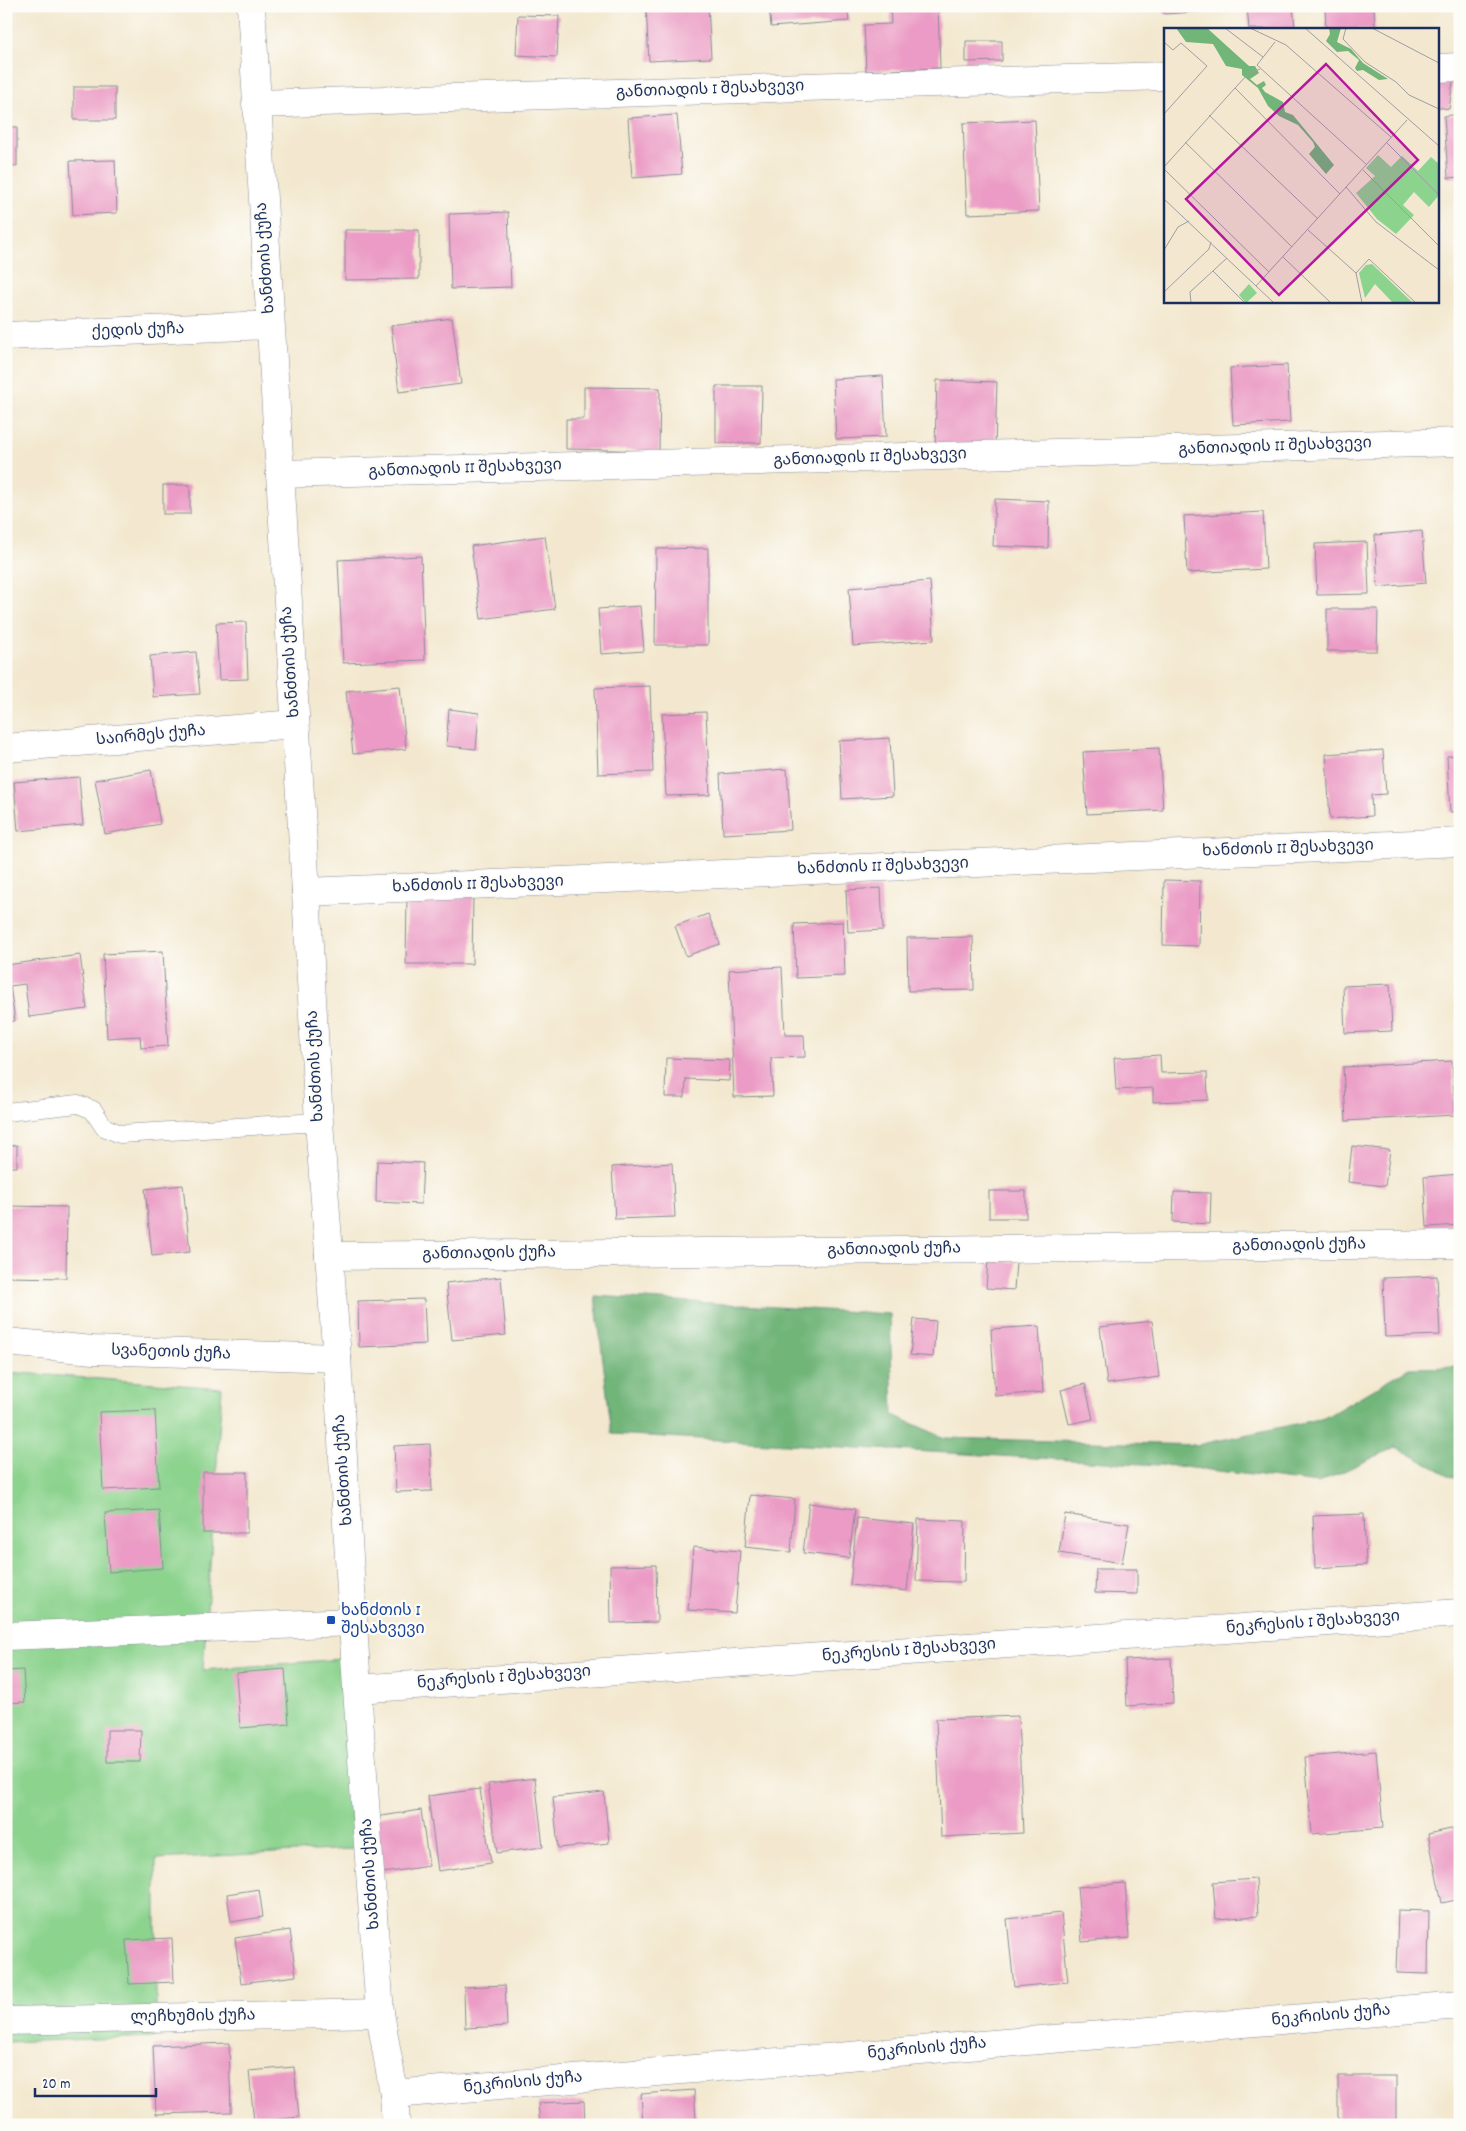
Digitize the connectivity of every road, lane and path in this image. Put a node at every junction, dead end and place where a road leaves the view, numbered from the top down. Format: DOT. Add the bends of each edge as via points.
graph roads {
  1 [pos="251,6"];
  2 [pos="1460,67"];
  3 [pos="1438,68"];
  4 [pos="1164,76"];
  5 [pos="256,104"];
  6 [pos="270,325"];
  7 [pos="6,336"];
  8 [pos="1460,442"];
  9 [pos="280,474"];
  10 [pos="295,724"];
  11 [pos="6,748"];
  12 [pos="1460,842"];
  13 [pos="306,892"];
  14 [pos="6,1112"];
  15 [pos="319,1122"];
  16 [pos="1460,1244"];
  17 [pos="329,1256"];
  18 [pos="6,1342"];
  19 [pos="337,1358"];
  20 [pos="1460,1613"];
  21 [pos="353,1622"];
  22 [pos="6,1636"];
  23 [pos="357,1688"];
  24 [pos="1460,2005"];
  25 [pos="380,2013"];
  26 [pos="6,2021"];
  27 [pos="394,2094"];
  28 [pos="396,2125"];
  1 -- 5 [label="street, ხანძთის ქუჩა"];
  2 -- 3 [label="street"];
  4 -- 5 [label="street, განთიადის I შესახვევი"];
  5 -- 6 [label="street, ხანძთის ქუჩა"];
  6 -- 7 [label="street, ქედის ქუჩა"];
  6 -- 9 [label="street, ხანძთის ქუჩა"];
  8 -- 9 [label="street, განთიადის II შესახვევი"];
  9 -- 10 [label="street, ხანძთის ქუჩა"];
  10 -- 11 [label="street, საირმეს ქუჩა"];
  10 -- 13 [label="street, ხანძთის ქუჩა"];
  12 -- 13 [label="street, ხანძთის II შესახვევი"];
  13 -- 15 [label="street, ხანძთის ქუჩა"];
  14 -- 15 [label="lane" via="78,1104 93,1110 104,1127 120,1134"];
  15 -- 17 [label="street, ხანძთის ქუჩა"];
  16 -- 17 [label="street, განთიადის ქუჩა"];
  17 -- 19 [label="street, ხანძთის ქუჩა"];
  18 -- 19 [label="street, სვანეთის ქუჩა" via="93,1350"];
  19 -- 21 [label="street, ხანძთის ქუჩა"];
  20 -- 23 [label="street, ნეკრესის I შესახვევი"];
  21 -- 22 [label="street"];
  21 -- 23 [label="street, ხანძთის ქუჩა"];
  23 -- 25 [label="street, ხანძთის ქუჩა"];
  24 -- 27 [label="street, ნეკრისის ქუჩა"];
  25 -- 26 [label="street, ლეჩხუმის ქუჩა"];
  25 -- 27 [label="street, ხანძთის ქუჩა"];
  27 -- 28 [label="street, ხანძთის ქუჩა"];
}
